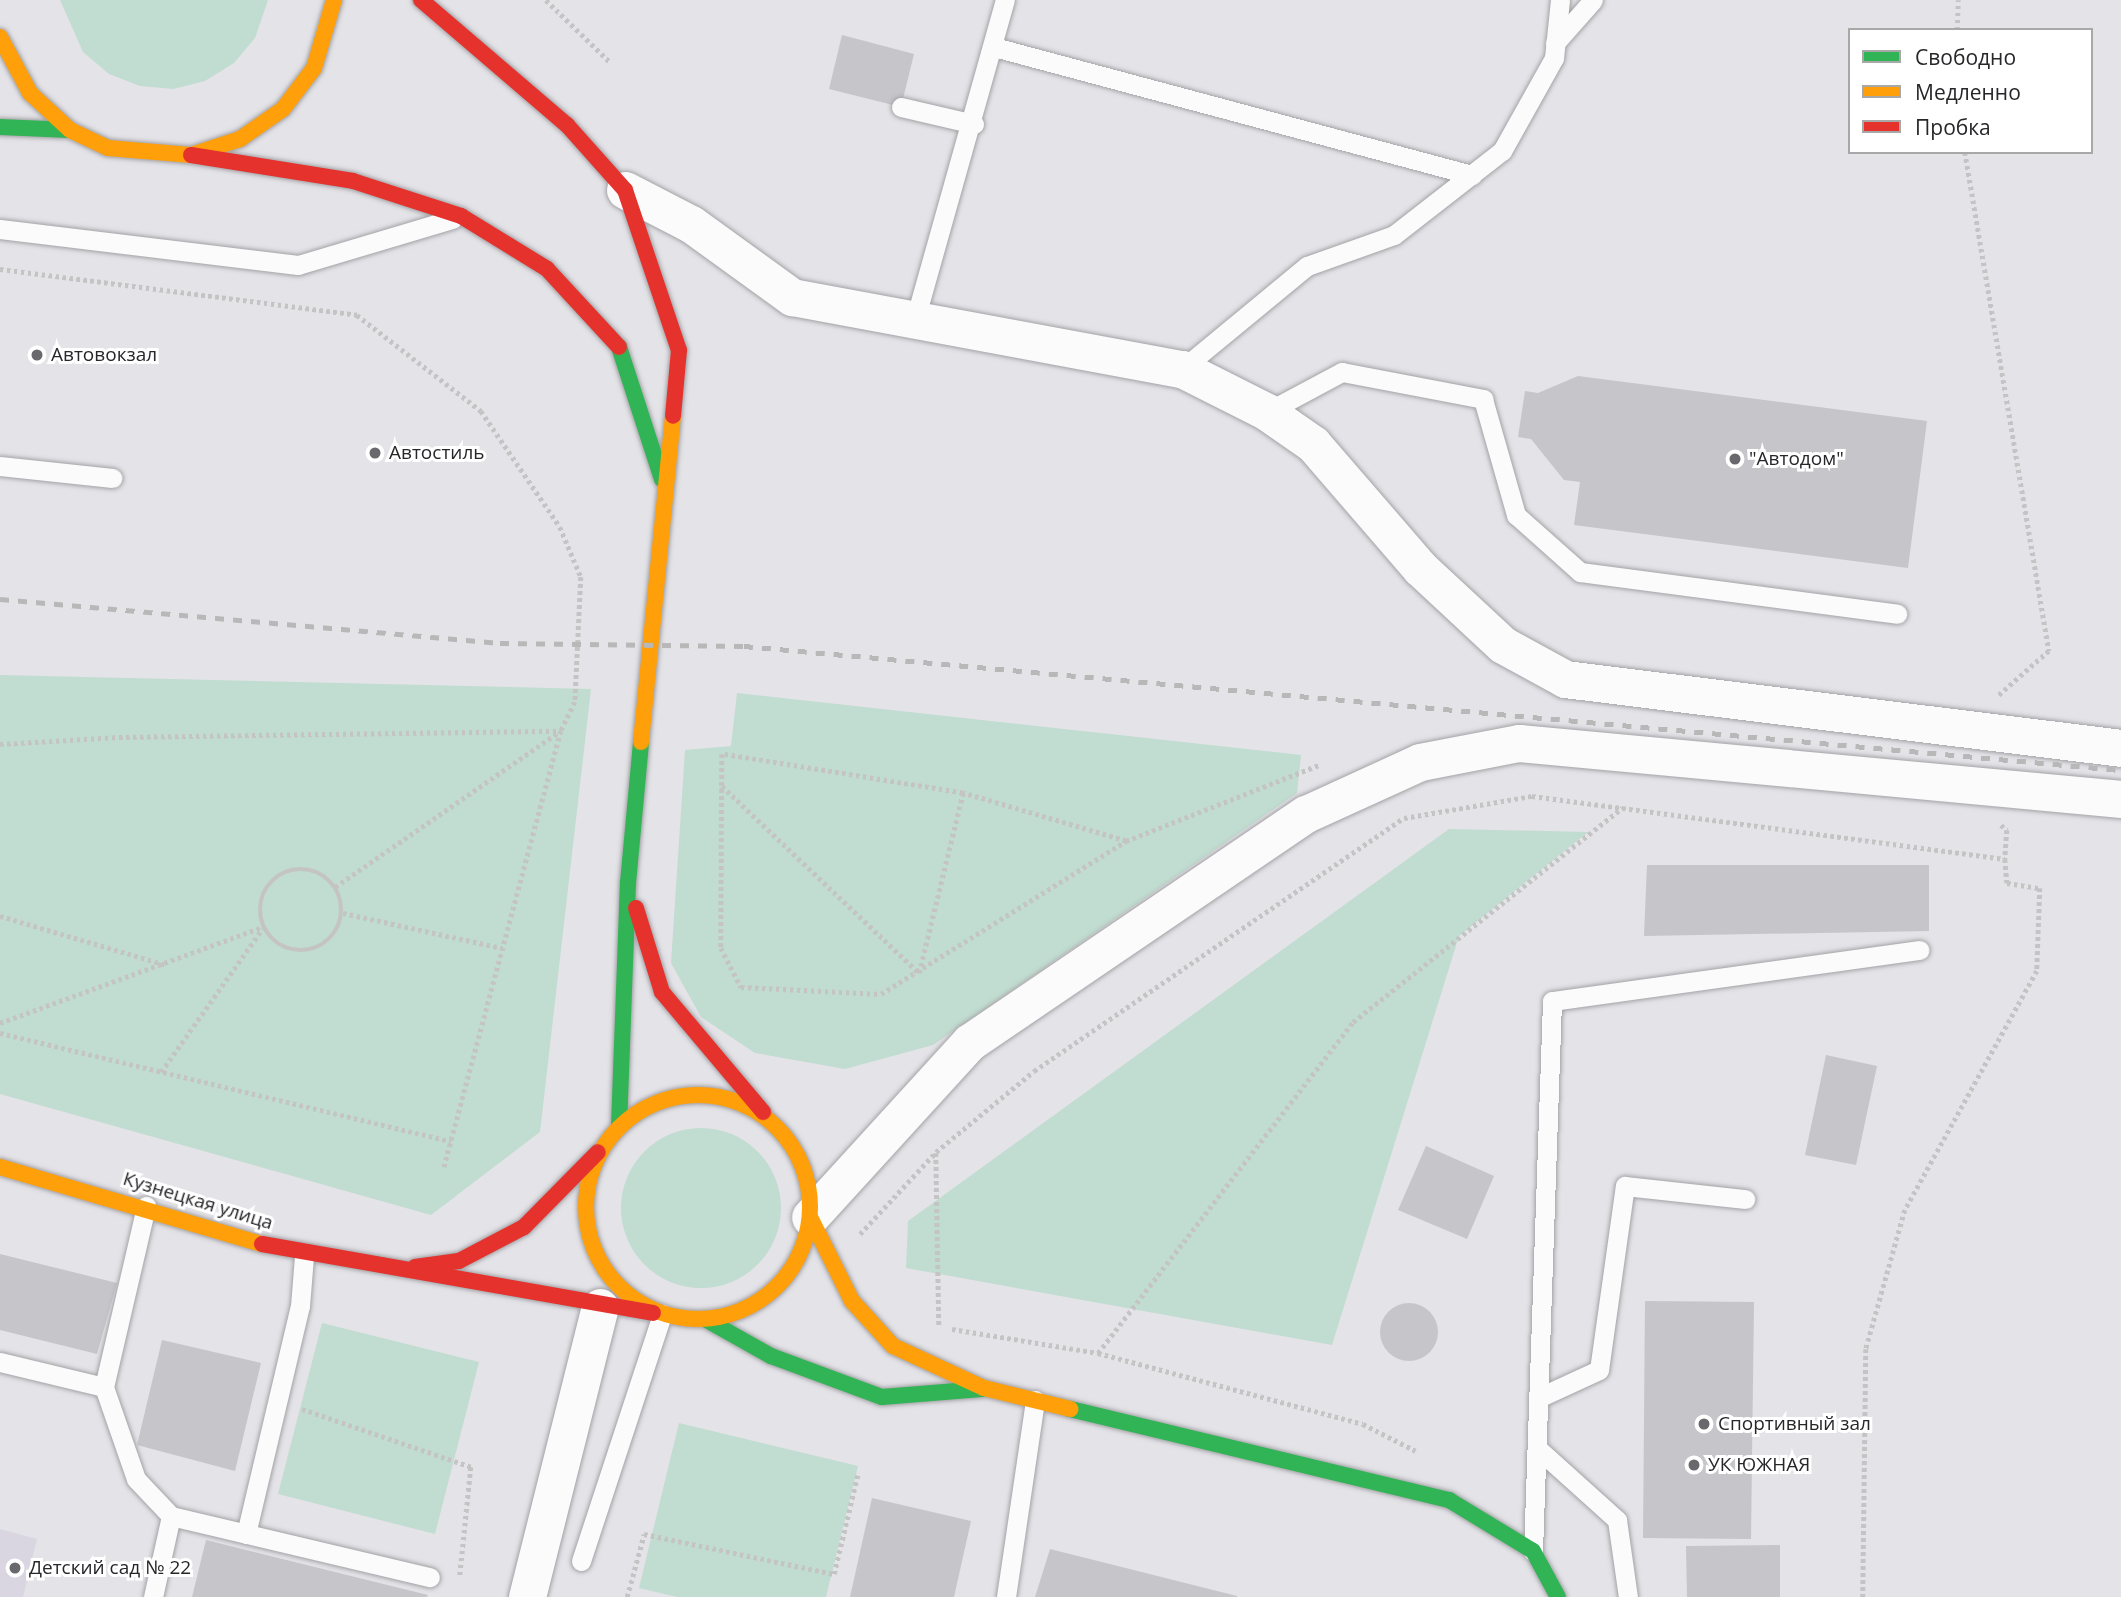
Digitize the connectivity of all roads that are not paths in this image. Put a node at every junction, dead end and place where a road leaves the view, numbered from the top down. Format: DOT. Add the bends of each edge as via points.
graph roads {
  1 [pos="334,0"];
  2 [pos="421,0"];
  3 [pos="1005,0"];
  4 [pos="1560,0"];
  5 [pos="1593,0"];
  6 [pos="0,37"];
  7 [pos="1555,43"];
  8 [pos="993,47"];
  9 [pos="901,107"];
  10 [pos="974,124"];
  11 [pos="0,127"];
  12 [pos="71,130"];
  13 [pos="191,155"];
  14 [pos="1472,175"];
  15 [pos="625,190"];
  16 [pos="461,216"];
  17 [pos="0,229"];
  18 [pos="916,316"];
  19 [pos="1182,369"];
  20 [pos="1267,412"];
  21 [pos="0,466"];
  22 [pos="112,478"];
  23 [pos="668,497"];
  24 [pos="1897,614"];
  25 [pos="2104,746"];
  26 [pos="2121,799"];
  27 [pos="628,883"];
  28 [pos="1919,950"];
  29 [pos="772,1123"];
  30 [pos="619,1127"];
  31 [pos="602,1148"];
  32 [pos="0,1167"];
  33 [pos="1745,1199"];
  34 [pos="146,1206"];
  35 [pos="810,1217"];
  36 [pos="304,1256"];
  37 [pos="385,1271"];
  38 [pos="600,1307"];
  39 [pos="662,1314"];
  40 [pos="705,1319"];
  41 [pos="0,1362"];
  42 [pos="104,1387"];
  43 [pos="984,1388"];
  44 [pos="1538,1398"];
  45 [pos="1035,1400"];
  46 [pos="1537,1448"];
  47 [pos="171,1516"];
  48 [pos="246,1534"];
  49 [pos="1533,1551"];
  50 [pos="581,1561"];
  51 [pos="430,1577"];
  52 [pos="153,1597"];
  53 [pos="527,1597"];
  54 [pos="1006,1597"];
  55 [pos="1558,1597"];
  56 [pos="1628,1597"];
  1 -- 13 [label="main road" via="314,68 283,109 240,139"];
  2 -- 15 [label="main road" via="567,125"];
  3 -- 8 [label="lane"];
  4 -- 7 [label="lane"];
  5 -- 7 [label="lane"];
  6 -- 12 [label="main road" via="30,93"];
  7 -- 14 [label="lane" via="1554,58 1502,151"];
  8 -- 10 [label="lane"];
  8 -- 14 [label="lane"];
  9 -- 10 [label="lane"];
  10 -- 18 [label="lane"];
  11 -- 12 [label="main road"];
  12 -- 13 [label="main road" via="108,148 149,156"];
  13 -- 16 [label="main road" via="354,181"];
  14 -- 19 [label="lane" via="1394,235 1307,267"];
  15 -- 18 [label="street" via="691,224 792,297"];
  15 -- 23 [label="main road" via="678,350"];
  16 -- 17 [label="lane" via="298,265"];
  16 -- 23 [label="main road" via="547,269 617,341"];
  18 -- 19 [label="street"];
  19 -- 20 [label="street"];
  20 -- 24 [label="lane" via="1342,372 1483,399 1516,515 1580,572"];
  20 -- 25 [label="street" via="1313,444 1420,568 1503,645 1565,679"];
  21 -- 22 [label="lane"];
  23 -- 27 [label="main road"];
  26 -- 35 [label="street" via="1519,743 1420,762 1306,814 970,1042"];
  27 -- 29 [label="main road" via="662,992"];
  27 -- 30 [label="main road"];
  28 -- 44 [label="lane" via="1552,1001"];
  29 -- 30 [label="main road" via="744,1105 701,1096 646,1107"];
  29 -- 35 [label="main road" via="802,1166"];
  30 -- 31 [label="main road"];
  31 -- 37 [label="main road" via="524,1227 458,1261"];
  31 -- 39 [label="main road" via="589,1179 592,1245 616,1283"];
  32 -- 34 [label="main road, Кузнецкая улица"];
  33 -- 44 [label="lane" via="1625,1186 1600,1370"];
  34 -- 36 [label="main road, Кузнецкая улица"];
  34 -- 42 [label="lane"];
  35 -- 40 [label="main road" via="802,1248 764,1298"];
  35 -- 43 [label="main road" via="852,1301 893,1346"];
  36 -- 37 [label="main road, Кузнецкая улица"];
  36 -- 48 [label="lane" via="300,1306"];
  37 -- 38 [label="main road, Кузнецкая улица"];
  38 -- 39 [label="main road, Кузнецкая улица"];
  38 -- 53 [label="street"];
  39 -- 40 [label="main road"];
  39 -- 50 [label="lane"];
  40 -- 43 [label="main road" via="771,1356 882,1397"];
  41 -- 42 [label="lane"];
  42 -- 47 [label="lane" via="136,1479"];
  43 -- 45 [label="main road"];
  44 -- 46 [label="lane"];
  45 -- 49 [label="main road" via="1449,1500"];
  45 -- 54 [label="lane"];
  46 -- 49 [label="lane"];
  46 -- 56 [label="lane" via="1617,1520"];
  47 -- 48 [label="lane"];
  47 -- 52 [label="lane"];
  48 -- 51 [label="lane"];
  49 -- 55 [label="main road"];
}
